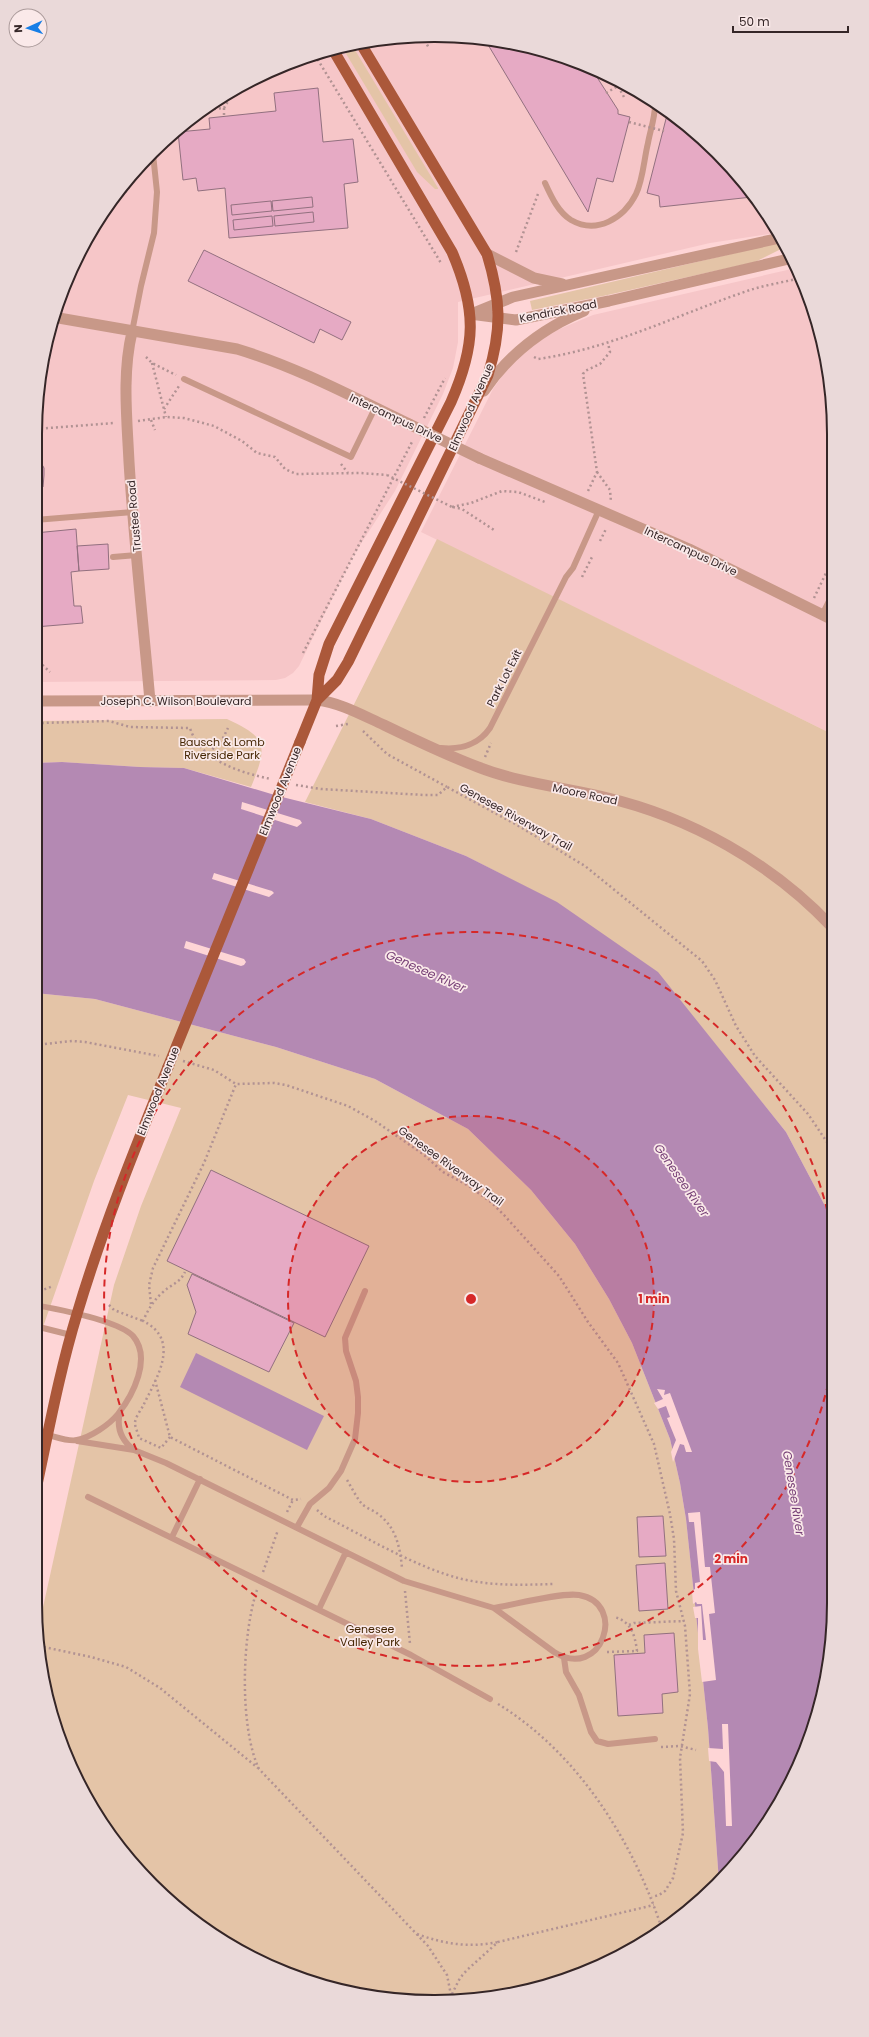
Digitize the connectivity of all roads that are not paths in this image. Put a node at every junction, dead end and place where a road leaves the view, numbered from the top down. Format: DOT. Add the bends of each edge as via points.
graph roads {
  1 [pos="365,49"];
  2 [pos="336,54"];
  3 [pos="654,109"];
  4 [pos="153,161"];
  5 [pos="545,183"];
  6 [pos="775,239"];
  7 [pos="487,254"];
  8 [pos="786,260"];
  9 [pos="567,285"];
  10 [pos="609,301"];
  11 [pos="498,303"];
  12 [pos="470,314"];
  13 [pos="60,318"];
  14 [pos="499,318"];
  15 [pos="132,332"];
  16 [pos="184,379"];
  17 [pos="475,403"];
  18 [pos="375,408"];
  19 [pos="599,510"];
  20 [pos="133,512"];
  21 [pos="42,519"];
  22 [pos="137,556"];
  23 [pos="112,557"];
  24 [pos="827,617"];
  25 [pos="317,700"];
  26 [pos="42,701"];
  27 [pos="150,701"];
  28 [pos="432,747"];
  29 [pos="827,923"];
  30 [pos="365,1291"];
  31 [pos="42,1307"];
  32 [pos="77,1315"];
  33 [pos="42,1328"];
  34 [pos="71,1335"];
  35 [pos="123,1407"];
  36 [pos="48,1435"];
  37 [pos="75,1441"];
  38 [pos="134,1450"];
  39 [pos="42,1462"];
  40 [pos="200,1479"];
  41 [pos="88,1497"];
  42 [pos="296,1527"];
  43 [pos="172,1537"];
  44 [pos="346,1552"];
  45 [pos="494,1608"];
  46 [pos="319,1609"];
  47 [pos="564,1658"];
  48 [pos="490,1699"];
  49 [pos="655,1739"];
  1 -- 7 [label="main road, Elmwood Avenue"];
  2 -- 12 [label="main road, Elmwood Avenue" via="452,252 465,286"];
  3 -- 5 [label="lane" via="637,192 619,216 605,224 589,225 571,220 558,207"];
  4 -- 15 [label="lane" via="157,192 154,233"];
  6 -- 9 [label="street, Kendrick Road"];
  7 -- 9 [label="street" via="534,278"];
  7 -- 11 [label="main road, Elmwood Avenue"];
  8 -- 10 [label="street, Kendrick Road"];
  9 -- 11 [label="street, Kendrick Road" via="513,297"];
  10 -- 14 [label="street, Kendrick Road" via="516,320"];
  10 -- 17 [label="street" via="563,320 525,344 502,367"];
  11 -- 12 [label="street, Kendrick Road"];
  11 -- 14 [label="main road, Elmwood Avenue"];
  12 -- 14 [label="street, Kendrick Road"];
  12 -- 25 [label="main road, Elmwood Avenue" via="469,351 462,378 329,644 319,675"];
  13 -- 15 [label="street, Intercampus Drive"];
  14 -- 17 [label="main road, Elmwood Avenue" via="495,353"];
  15 -- 18 [label="street, Intercampus Drive" via="206,342 265,357"];
  15 -- 20 [label="street, Trustee Road" via="126,365"];
  16 -- 18 [label="lane" via="351,457"];
  17 -- 25 [label="main road, Elmwood Avenue" via="348,662 333,684"];
  18 -- 19 [label="street, Intercampus Drive, bridge" via="479,458"];
  19 -- 24 [label="street, Intercampus Drive" via="689,549"];
  19 -- 28 [label="lane, Park Lot Exit" via="573,568 486,734 463,747"];
  20 -- 21 [label="lane"];
  20 -- 22 [label="street, Trustee Road"];
  22 -- 23 [label="lane"];
  22 -- 27 [label="street, Trustee Road"];
  25 -- 27 [label="street, Joseph C. Wilson Boulevard"];
  25 -- 28 [label="street, Moore Road" via="345,707"];
  25 -- 32 [label="main road, Elmwood Avenue, bridge" via="118,1192"];
  26 -- 27 [label="street, Joseph C. Wilson Boulevard"];
  28 -- 29 [label="street, Moore Road" via="493,773 625,802 692,827 774,876"];
  30 -- 42 [label="lane" via="344,1338 356,1381 358,1413 355,1439 341,1471 329,1488 310,1504"];
  31 -- 32 [label="lane"];
  32 -- 34 [label="main road, Elmwood Avenue"];
  32 -- 35 [label="lane" via="116,1326 137,1342 142,1360 140,1370"];
  33 -- 34 [label="lane"];
  34 -- 36 [label="main road, Elmwood Avenue"];
  35 -- 37 [label="lane" via="109,1422 90,1435"];
  35 -- 38 [label="lane" via="119,1418 119,1430"];
  36 -- 37 [label="lane"];
  36 -- 39 [label="main road, Elmwood Avenue"];
  37 -- 38 [label="lane"];
  38 -- 40 [label="lane"];
  40 -- 42 [label="lane"];
  40 -- 43 [label="lane"];
  41 -- 43 [label="lane"];
  42 -- 44 [label="lane"];
  43 -- 46 [label="lane"];
  44 -- 45 [label="lane" via="404,1581"];
  44 -- 46 [label="lane"];
  45 -- 47 [label="lane"];
  45 -- 47 [label="lane" via="573,1594 593,1601 601,1609 605,1619 602,1641 596,1650 586,1656"];
  46 -- 48 [label="lane" via="411,1655"];
  47 -- 49 [label="lane" via="566,1672 579,1695 591,1732 597,1741 608,1744"];
}
